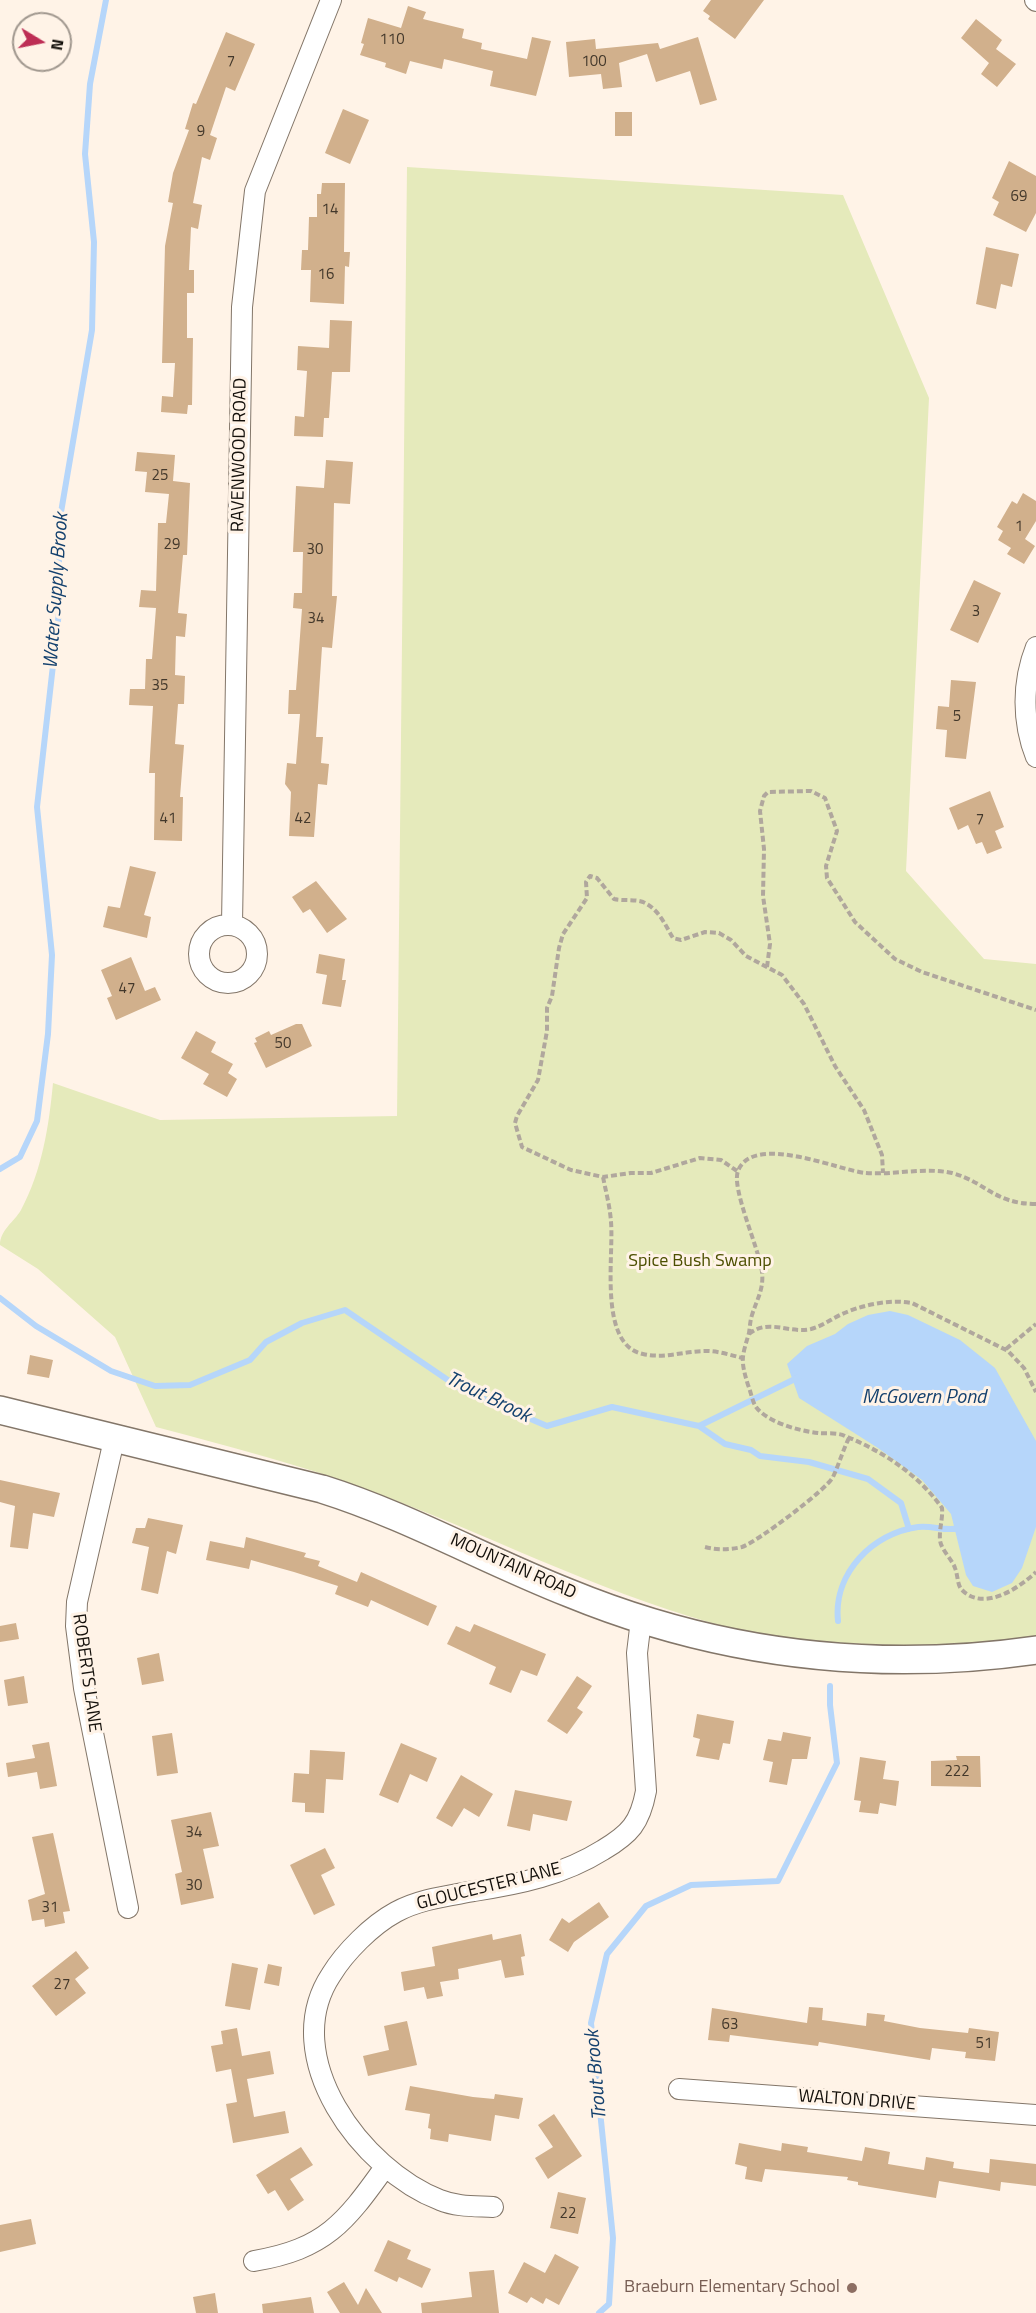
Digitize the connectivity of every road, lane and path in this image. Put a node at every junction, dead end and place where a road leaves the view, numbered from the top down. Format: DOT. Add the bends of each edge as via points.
graph roads {
  1 [pos="331,0"];
  2 [pos="1036,646"];
  3 [pos="1036,757"];
  4 [pos="232,924"];
  5 [pos="767,967"];
  6 [pos="1036,1010"];
  7 [pos="738,1171"];
  8 [pos="883,1173"];
  9 [pos="603,1177"];
  10 [pos="1036,1204"];
  11 [pos="1034,1325"];
  12 [pos="748,1335"];
  13 [pos="1006,1349"];
  14 [pos="742,1358"];
  15 [pos="1036,1392"];
  16 [pos="0,1410"];
  17 [pos="849,1438"];
  18 [pos="114,1440"];
  19 [pos="705,1547"];
  20 [pos="1036,1572"];
  21 [pos="641,1620"];
  22 [pos="1036,1650"];
  23 [pos="128,1908"];
  24 [pos="679,2089"];
  25 [pos="1036,2115"];
  26 [pos="385,2167"];
  27 [pos="493,2207"];
  28 [pos="254,2261"];
  1 -- 4 [label="street, RAVENWOOD ROAD" via="255,191 242,307"];
  2 -- 3 [label="street" via="1025,697 1027,730"];
  5 -- 6 [label="path" via="770,944 762,882 761,802 768,792 811,791 825,798 836,825 826,866 827,879 861,928 902,964"];
  5 -- 8 [label="path" via="782,975 804,1004 835,1066 864,1110 882,1155"];
  5 -- 9 [label="path" via="746,956 725,937 705,932 681,940 674,938 663,919 643,902 614,899 593,876 587,878 584,904 563,934 547,1008 542,1068 515,1123 525,1150 571,1170"];
  7 -- 8 [label="path" via="750,1159 767,1155 800,1156 862,1173"];
  7 -- 9 [label="path" via="721,1160 700,1158 651,1173"];
  7 -- 12 [label="path" via="739,1194 762,1270 762,1290 752,1312"];
  8 -- 10 [label="path" via="949,1173 1004,1200"];
  9 -- 14 [label="path" via="611,1219 615,1328 621,1340 632,1351 645,1354 670,1356 708,1351"];
  11 -- 13 [label="path"];
  12 -- 13 [label="path" via="764,1326 811,1329 860,1308 901,1301 926,1309"];
  12 -- 14 [label="path"];
  13 -- 15 [label="path" via="1024,1368"];
  14 -- 17 [label="path" via="756,1407 770,1418 814,1433"];
  16 -- 18 [label="main road, MOUNTAIN ROAD"];
  17 -- 19 [label="path" via="833,1478 823,1489 742,1546 719,1550"];
  17 -- 20 [label="path" via="912,1475 942,1508 940,1539 955,1567 960,1588 977,1598 1005,1594"];
  18 -- 21 [label="main road, MOUNTAIN ROAD" via="235,1467 365,1503 567,1593"];
  18 -- 23 [label="street, ROBERTS LANE" via="77,1602 76,1626 84,1688"];
  21 -- 22 [label="main road, MOUNTAIN ROAD" via="758,1649 862,1660 932,1661"];
  21 -- 26 [label="street, GLOUCESTER LANE" via="637,1653 646,1791 642,1813 633,1828 585,1862 553,1875 426,1900 396,1912 372,1930 330,1975 317,2008 315,2039 321,2072 332,2103 349,2130"];
  24 -- 25 [label="street, WALTON DRIVE"];
  26 -- 27 [label="street, GLOUCESTER LANE" via="439,2200"];
  26 -- 28 [label="street" via="356,2207 327,2236 282,2256"];
}
